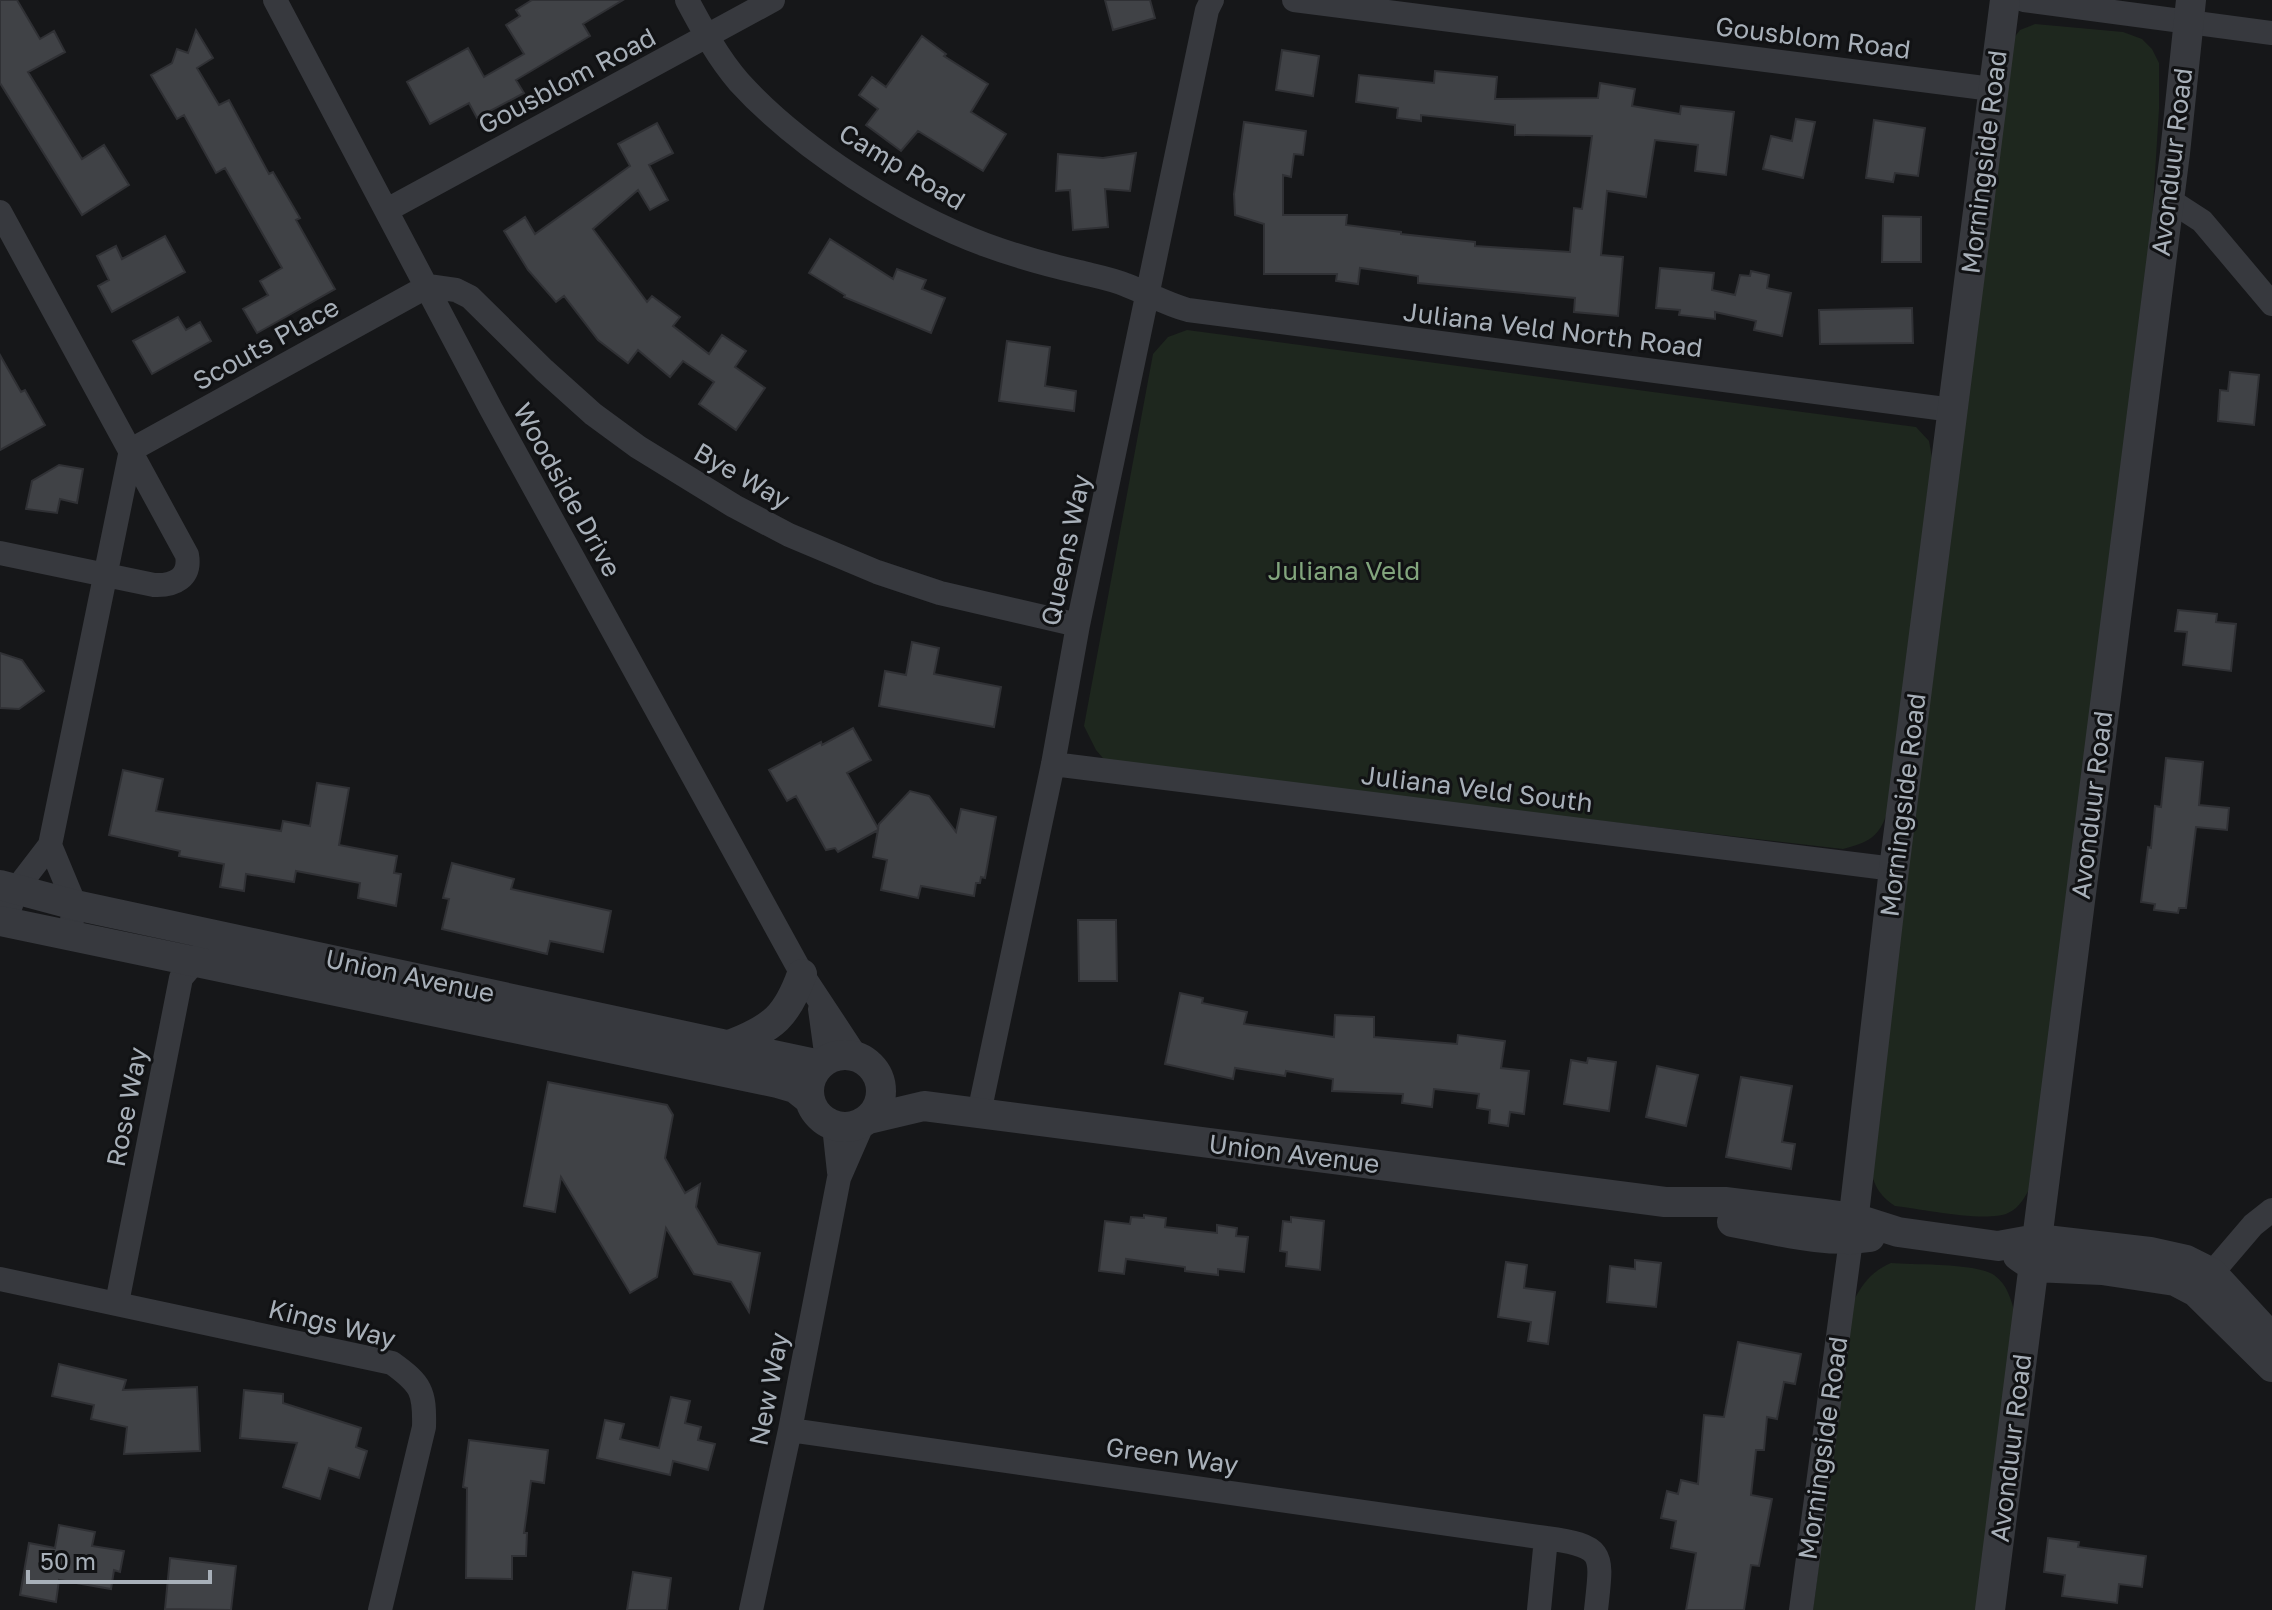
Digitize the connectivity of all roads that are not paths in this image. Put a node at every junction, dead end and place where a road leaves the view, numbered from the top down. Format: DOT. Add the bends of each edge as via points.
graph roads {
  1 [pos="275,0"];
  2 [pos="687,0"];
  3 [pos="773,0"];
  4 [pos="1212,0"];
  5 [pos="1294,0"];
  6 [pos="2005,0"];
  7 [pos="2024,0"];
  8 [pos="2190,11"];
  9 [pos="2272,33"];
  10 [pos="707,37"];
  11 [pos="1992,89"];
  12 [pos="2168,199"];
  13 [pos="387,210"];
  14 [pos="0,212"];
  15 [pos="428,286"];
  16 [pos="1149,296"];
  17 [pos="2272,304"];
  18 [pos="1953,410"];
  19 [pos="131,450"];
  20 [pos="0,553"];
  21 [pos="107,575"];
  22 [pos="1078,625"];
  23 [pos="1053,764"];
  24 [pos="50,845"];
  25 [pos="1894,869"];
  26 [pos="9,886"];
  27 [pos="75,905"];
  28 [pos="2,921"];
  29 [pos="69,935"];
  30 [pos="217,935"];
  31 [pos="196,960"];
  32 [pos="802,974"];
  33 [pos="728,1058"];
  34 [pos="834,1060"];
  35 [pos="879,1080"];
  36 [pos="810,1100"];
  37 [pos="924,1106"];
  38 [pos="979,1113"];
  39 [pos="855,1123"];
  40 [pos="2272,1210"];
  41 [pos="1852,1229"];
  42 [pos="2036,1253"];
  43 [pos="0,1279"];
  44 [pos="2204,1282"];
  45 [pos="117,1303"];
  46 [pos="2272,1338"];
  47 [pos="2272,1367"];
  48 [pos="790,1430"];
  49 [pos="1546,1538"];
  50 [pos="380,1610"];
  51 [pos="751,1610"];
  52 [pos="1539,1610"];
  53 [pos="1596,1610"];
  54 [pos="1801,1610"];
  55 [pos="1990,1610"];
  1 -- 13 [label="street, Woodside Drive"];
  2 -- 10 [label="street, Camp Road"];
  3 -- 10 [label="street, Gousblom Road"];
  4 -- 16 [label="street, Queens Way"];
  5 -- 11 [label="street, Gousblom Road"];
  6 -- 11 [label="street, Morningside Road"];
  7 -- 8 [label="street"];
  8 -- 9 [label="street"];
  8 -- 12 [label="street, Avonduur Road"];
  10 -- 13 [label="street, Gousblom Road"];
  10 -- 16 [label="street, Camp Road" via="737,79 780,123 880,191 984,244 1125,284"];
  11 -- 18 [label="street, Morningside Road"];
  12 -- 17 [label="street" via="2202,221"];
  12 -- 42 [label="street, Avonduur Road"];
  13 -- 15 [label="street, Woodside Drive"];
  14 -- 19 [label="street"];
  15 -- 19 [label="street, Scouts Place"];
  15 -- 22 [label="street, Bye Way" via="470,297 593,414 638,447 789,535 940,593"];
  15 -- 32 [label="street, Woodside Drive"];
  16 -- 18 [label="street, Juliana Veld North Road" via="1188,310"];
  16 -- 22 [label="street, Queens Way"];
  18 -- 25 [label="street, Morningside Road"];
  19 -- 21 [label="street"];
  19 -- 21 [label="street" via="187,555 188,570 168,586"];
  20 -- 21 [label="street"];
  21 -- 24 [label="street"];
  22 -- 23 [label="street, Queens Way"];
  23 -- 25 [label="street, Juliana Veld South"];
  23 -- 38 [label="street, Queens Way"];
  24 -- 26 [label="street"];
  24 -- 27 [label="street"];
  25 -- 41 [label="street, Morningside Road"];
  26 -- 27 [label="street, Union Avenue"];
  26 -- 28 [label="street"];
  27 -- 29 [label="street"];
  27 -- 30 [label="street, Union Avenue"];
  28 -- 29 [label="street, Union Avenue"];
  29 -- 31 [label="street, Union Avenue"];
  30 -- 31 [label="street, Rose Way"];
  30 -- 33 [label="street, Union Avenue"];
  31 -- 33 [label="street, Union Avenue"];
  31 -- 45 [label="street, Rose Way" via="181,978"];
  32 -- 33 [label="street" via="779,1019"];
  32 -- 34 [label="street, Woodside Drive" via="819,1002"];
  33 -- 34 [label="street, Union Avenue"];
  33 -- 36 [label="street, Union Avenue"];
  34 -- 35 [label="street" via="873,1067"];
  34 -- 36 [label="street" via="809,1083"];
  35 -- 37 [label="street, Union Avenue"];
  35 -- 39 [label="street" via="880,1101"];
  36 -- 39 [label="street" via="821,1119"];
  37 -- 38 [label="street, Union Avenue"];
  37 -- 39 [label="street, Union Avenue"];
  38 -- 41 [label="street, Union Avenue" via="1665,1202 1725,1202"];
  39 -- 48 [label="street, New Way" via="839,1178"];
  40 -- 44 [label="street"];
  41 -- 42 [label="street, Union Avenue"];
  41 -- 54 [label="street, Morningside Road"];
  42 -- 44 [label="street" via="2150,1252 2186,1260"];
  42 -- 55 [label="street, Avonduur Road"];
  43 -- 45 [label="street, Kings Way"];
  44 -- 46 [label="street"];
  44 -- 47 [label="street"];
  45 -- 50 [label="street, Kings Way" via="392,1363 414,1380 425,1402 424,1427"];
  48 -- 49 [label="street, Green Way"];
  48 -- 51 [label="street, New Way"];
  49 -- 52 [label="street"];
  49 -- 53 [label="street, Green Way" via="1578,1542 1598,1558"];
}
